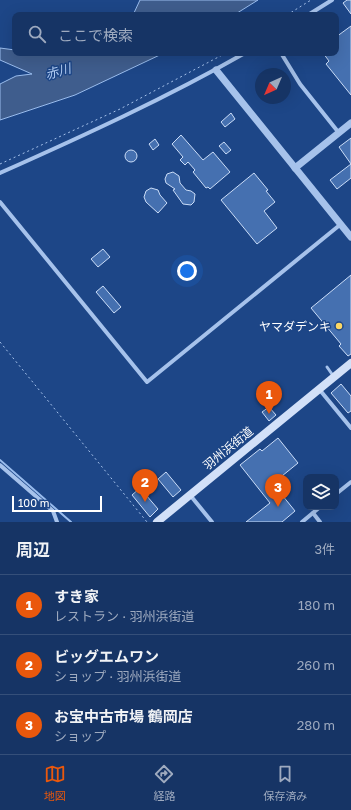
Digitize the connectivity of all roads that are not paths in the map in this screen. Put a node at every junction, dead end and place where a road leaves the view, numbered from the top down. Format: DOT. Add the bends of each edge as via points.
graph roads {
  1 [pos="332,0"];
  2 [pos="313,12"];
  3 [pos="240,56"];
  4 [pos="283,56"];
  5 [pos="216,70"];
  6 [pos="351,123"];
  7 [pos="339,133"];
  8 [pos="295,168"];
  9 [pos="0,173"];
  10 [pos="0,202"];
  11 [pos="341,224"];
  12 [pos="351,237"];
  13 [pos="351,363"];
  14 [pos="327,367"];
  15 [pos="334,376"];
  16 [pos="319,389"];
  17 [pos="351,428"];
  18 [pos="0,465"];
  19 [pos="351,482"];
  20 [pos="339,492"];
  21 [pos="190,495"];
  22 [pos="316,510"];
  23 [pos="313,513"];
  24 [pos="57,522"];
  25 [pos="157,522"];
  26 [pos="212,522"];
  27 [pos="302,522"];
  28 [pos="320,522"];
  1 -- 2 [label="street"];
  3 -- 5 [label="street"];
  4 -- 7 [label="street" via="300,84"];
  5 -- 8 [label="street"];
  5 -- 9 [label="street"];
  6 -- 7 [label="street"];
  7 -- 8 [label="street"];
  8 -- 11 [label="street"];
  10 -- 11 [label="street" via="147,382"];
  11 -- 12 [label="street"];
  13 -- 15 [label="main road, 羽州浜街道"];
  14 -- 15 [label="lane"];
  15 -- 16 [label="main road, 羽州浜街道"];
  16 -- 17 [label="street"];
  16 -- 21 [label="main road, 羽州浜街道"];
  18 -- 24 [label="street" via="54,511"];
  19 -- 20 [label="street"];
  21 -- 25 [label="main road, 羽州浜街道"];
  21 -- 26 [label="street"];
  22 -- 23 [label="street"];
  23 -- 27 [label="street"];
  23 -- 28 [label="street"];
}
